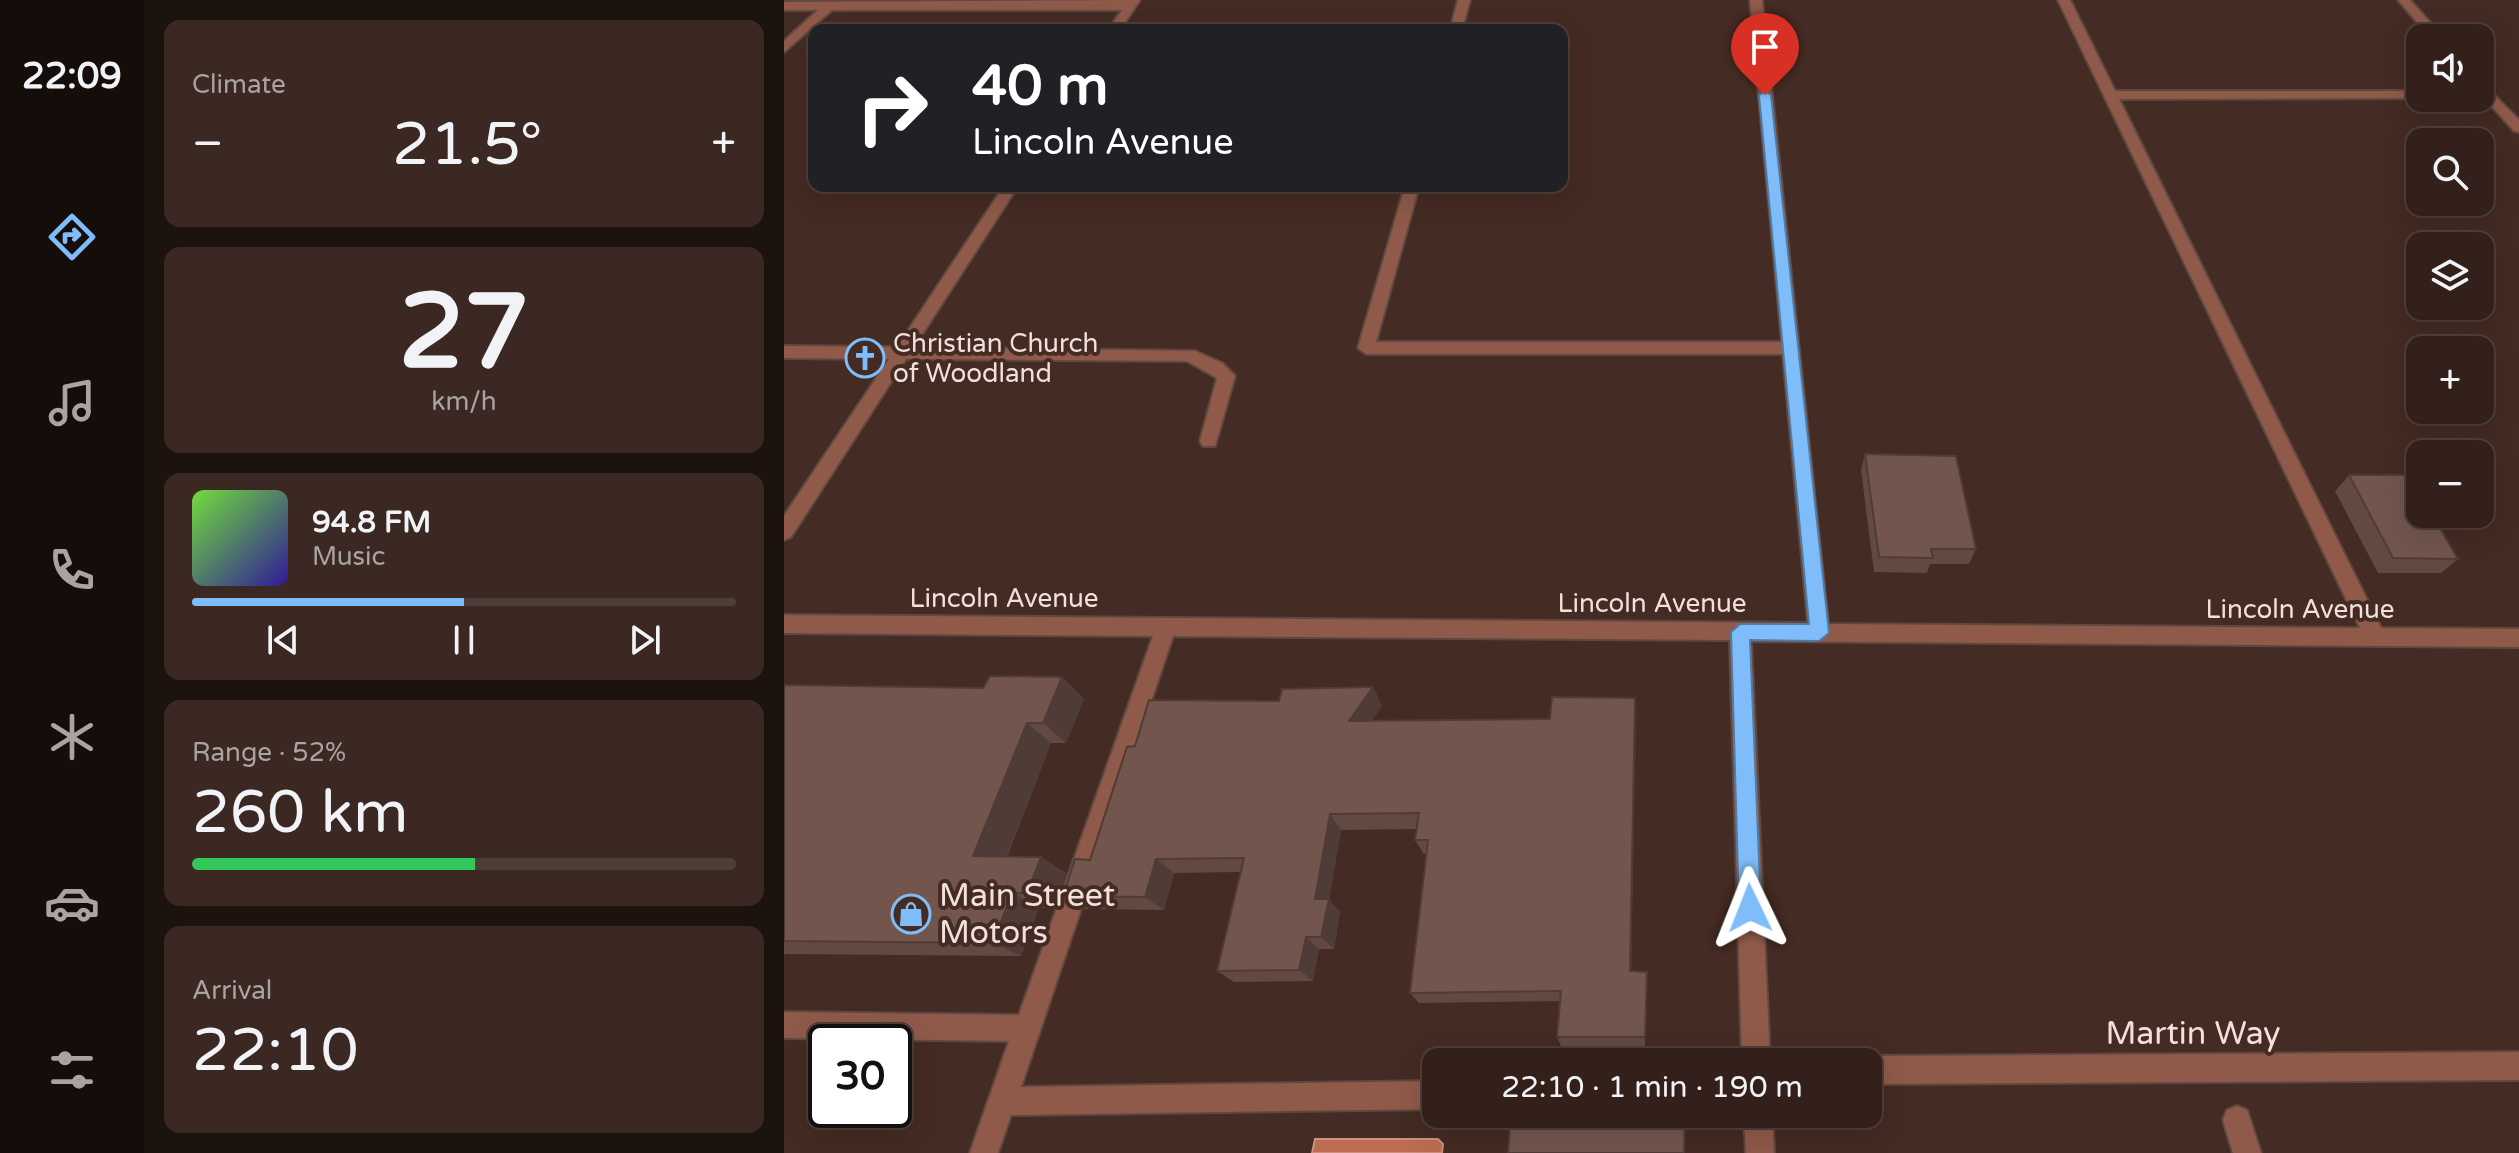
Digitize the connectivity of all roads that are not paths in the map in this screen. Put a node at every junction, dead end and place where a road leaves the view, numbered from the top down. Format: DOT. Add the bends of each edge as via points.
graph roads {
  1 [pos="1464,0"];
  2 [pos="1756,0"];
  3 [pos="2064,0"];
  4 [pos="2404,0"];
  5 [pos="1132,3"];
  6 [pos="784,6"];
  7 [pos="829,6"];
  8 [pos="810,24"];
  9 [pos="1118,24"];
  10 [pos="1458,24"];
  11 [pos="2425,24"];
  12 [pos="808,26"];
  13 [pos="784,48"];
  14 [pos="2110,95"];
  15 [pos="2406,95"];
  16 [pos="2494,103"];
  17 [pos="2519,128"];
  18 [pos="1007,192"];
  19 [pos="1410,192"];
  20 [pos="1790,348"];
  21 [pos="784,352"];
  22 [pos="900,355"];
  23 [pos="1209,441"];
  24 [pos="784,532"];
  25 [pos="784,624"];
  26 [pos="1166,627"];
  27 [pos="1740,632"];
  28 [pos="1819,633"];
  29 [pos="2375,637"];
  30 [pos="2519,638"];
  31 [pos="784,1025"];
  32 [pos="1028,1028"];
  33 [pos="1755,1048"];
  34 [pos="2519,1066"];
  35 [pos="1882,1070"];
  36 [pos="1422,1095"];
  37 [pos="1002,1101"];
  38 [pos="2237,1120"];
  39 [pos="1759,1128"];
  40 [pos="984,1153"];
  41 [pos="1760,1153"];
  42 [pos="2247,1153"];
  1 -- 10 [label="street"];
  2 -- 20 [label="street"];
  3 -- 14 [label="street"];
  4 -- 11 [label="street"];
  5 -- 7 [label="street"];
  5 -- 9 [label="street"];
  6 -- 7 [label="street"];
  7 -- 8 [label="street"];
  12 -- 13 [label="street"];
  14 -- 15 [label="street"];
  14 -- 29 [label="street"];
  16 -- 17 [label="street"];
  18 -- 22 [label="street"];
  19 -- 20 [label="street" via="1366,348"];
  20 -- 28 [label="street"];
  21 -- 22 [label="street"];
  22 -- 23 [label="street" via="1189,355 1226,376"];
  22 -- 24 [label="street"];
  25 -- 26 [label="street, Lincoln Avenue"];
  26 -- 27 [label="street, Lincoln Avenue"];
  26 -- 32 [label="street"];
  27 -- 28 [label="street, Lincoln Avenue"];
  27 -- 33 [label="street"];
  28 -- 29 [label="street, Lincoln Avenue"];
  29 -- 30 [label="street, Lincoln Avenue"];
  31 -- 32 [label="street"];
  32 -- 37 [label="street"];
  34 -- 35 [label="street, Martin Way"];
  36 -- 37 [label="street"];
  37 -- 40 [label="street"];
  38 -- 42 [label="street"];
  39 -- 41 [label="street"];
}
